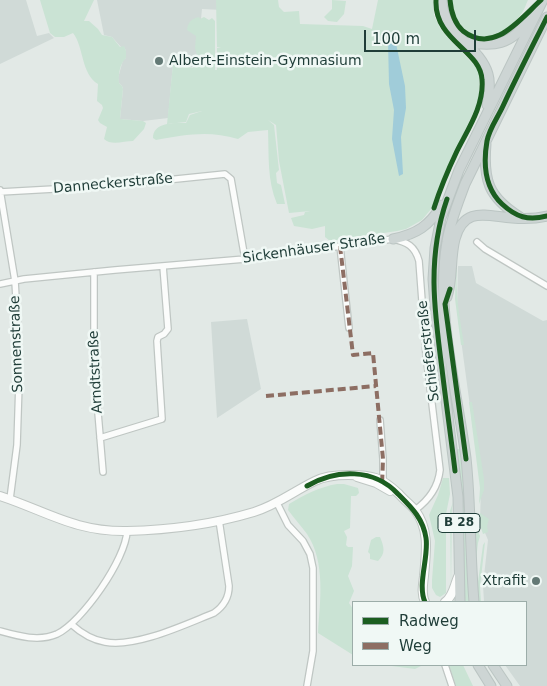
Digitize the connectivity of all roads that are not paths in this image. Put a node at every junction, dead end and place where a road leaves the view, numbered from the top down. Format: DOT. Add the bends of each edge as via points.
graph roads {
  1 [pos="442,0"];
  2 [pos="542,0"];
  3 [pos="547,17"];
  4 [pos="464,42"];
  5 [pos="486,115"];
  6 [pos="487,138"];
  7 [pos="0,191"];
  8 [pos="447,199"];
  9 [pos="547,216"];
  10 [pos="522,218"];
  11 [pos="393,239"];
  12 [pos="477,242"];
  13 [pos="340,246"];
  14 [pos="245,259"];
  15 [pos="163,266"];
  16 [pos="94,272"];
  17 [pos="15,281"];
  18 [pos="0,284"];
  19 [pos="547,286"];
  20 [pos="445,304"];
  21 [pos="349,328"];
  22 [pos="380,420"];
  23 [pos="100,438"];
  24 [pos="103,472"];
  25 [pos="383,483"];
  26 [pos="0,496"];
  27 [pos="10,499"];
  28 [pos="277,503"];
  29 [pos="415,510"];
  30 [pos="219,520"];
  31 [pos="127,531"];
  32 [pos="459,575"];
  33 [pos="425,601"];
  34 [pos="446,601"];
  35 [pos="460,601"];
  36 [pos="473,601"];
  37 [pos="71,624"];
  38 [pos="0,631"];
  39 [pos="445,666"];
  40 [pos="479,666"];
  41 [pos="494,666"];
  42 [pos="307,686"];
  43 [pos="452,686"];
  44 [pos="491,686"];
  45 [pos="507,686"];
  1 -- 4 [label="main road" via="448,24"];
  2 -- 4 [label="main road" via="525,25 506,41 487,45"];
  2 -- 5 [label="main road, Schieferstraße / B 28"];
  3 -- 6 [label="main road, Schieferstraße / B 28"];
  4 -- 5 [label="main road" via="487,72"];
  5 -- 8 [label="main road, Schieferstraße / B 28"];
  6 -- 10 [label="main road" via="487,181 499,201"];
  6 -- 20 [label="main road, Schieferstraße / B 28" via="465,184 449,232 444,263"];
  7 -- 14 [label="street, Danneckerstraße" via="108,186 225,174 231,179"];
  7 -- 17 [label="street, Sonnenstraße"];
  8 -- 11 [label="main road" via="420,230"];
  8 -- 32 [label="main road, Schieferstraße / B 28" via="436,238 433,284 455,471"];
  9 -- 10 [label="main road"];
  10 -- 20 [label="main road" via="481,214 460,225 454,241 450,289"];
  11 -- 13 [label="street, Sickenhäuser Straße"];
  11 -- 29 [label="street, Sickenhäuser Straße" via="409,244 418,261 439,461 436,486"];
  12 -- 19 [label="street"];
  13 -- 14 [label="street, Sickenhäuser Straße"];
  13 -- 21 [label="street"];
  14 -- 15 [label="street, Sickenhäuser Straße"];
  15 -- 16 [label="street, Sickenhäuser Straße"];
  15 -- 23 [label="street" via="168,329 156,340 162,419"];
  16 -- 17 [label="street, Sickenhäuser Straße"];
  16 -- 23 [label="street, Arndtstraße" via="94,365"];
  17 -- 18 [label="street, Sickenhäuser Straße"];
  17 -- 27 [label="street, Sonnenstraße" via="19,383"];
  20 -- 36 [label="main road, Schieferstraße / B 28" via="466,459"];
  22 -- 25 [label="street"];
  23 -- 24 [label="street, Arndtstraße"];
  25 -- 28 [label="street" via="353,475 324,478"];
  25 -- 29 [label="street"];
  26 -- 27 [label="street"];
  27 -- 31 [label="street" via="72,524"];
  28 -- 30 [label="street"];
  28 -- 42 [label="street" via="288,525 303,540 313,568 313,651"];
  29 -- 33 [label="street" via="426,541"];
  30 -- 31 [label="street"];
  30 -- 37 [label="street" via="229,593 221,608 214,613 160,635 118,643 93,639"];
  31 -- 37 [label="street" via="115,564 94,598"];
  32 -- 34 [label="street"];
  32 -- 35 [label="main road, Schieferstraße / B 28"];
  37 -- 38 [label="street" via="56,634 37,638"];
  39 -- 43 [label="street"];
  40 -- 44 [label="main road"];
  41 -- 45 [label="main road"];
}
